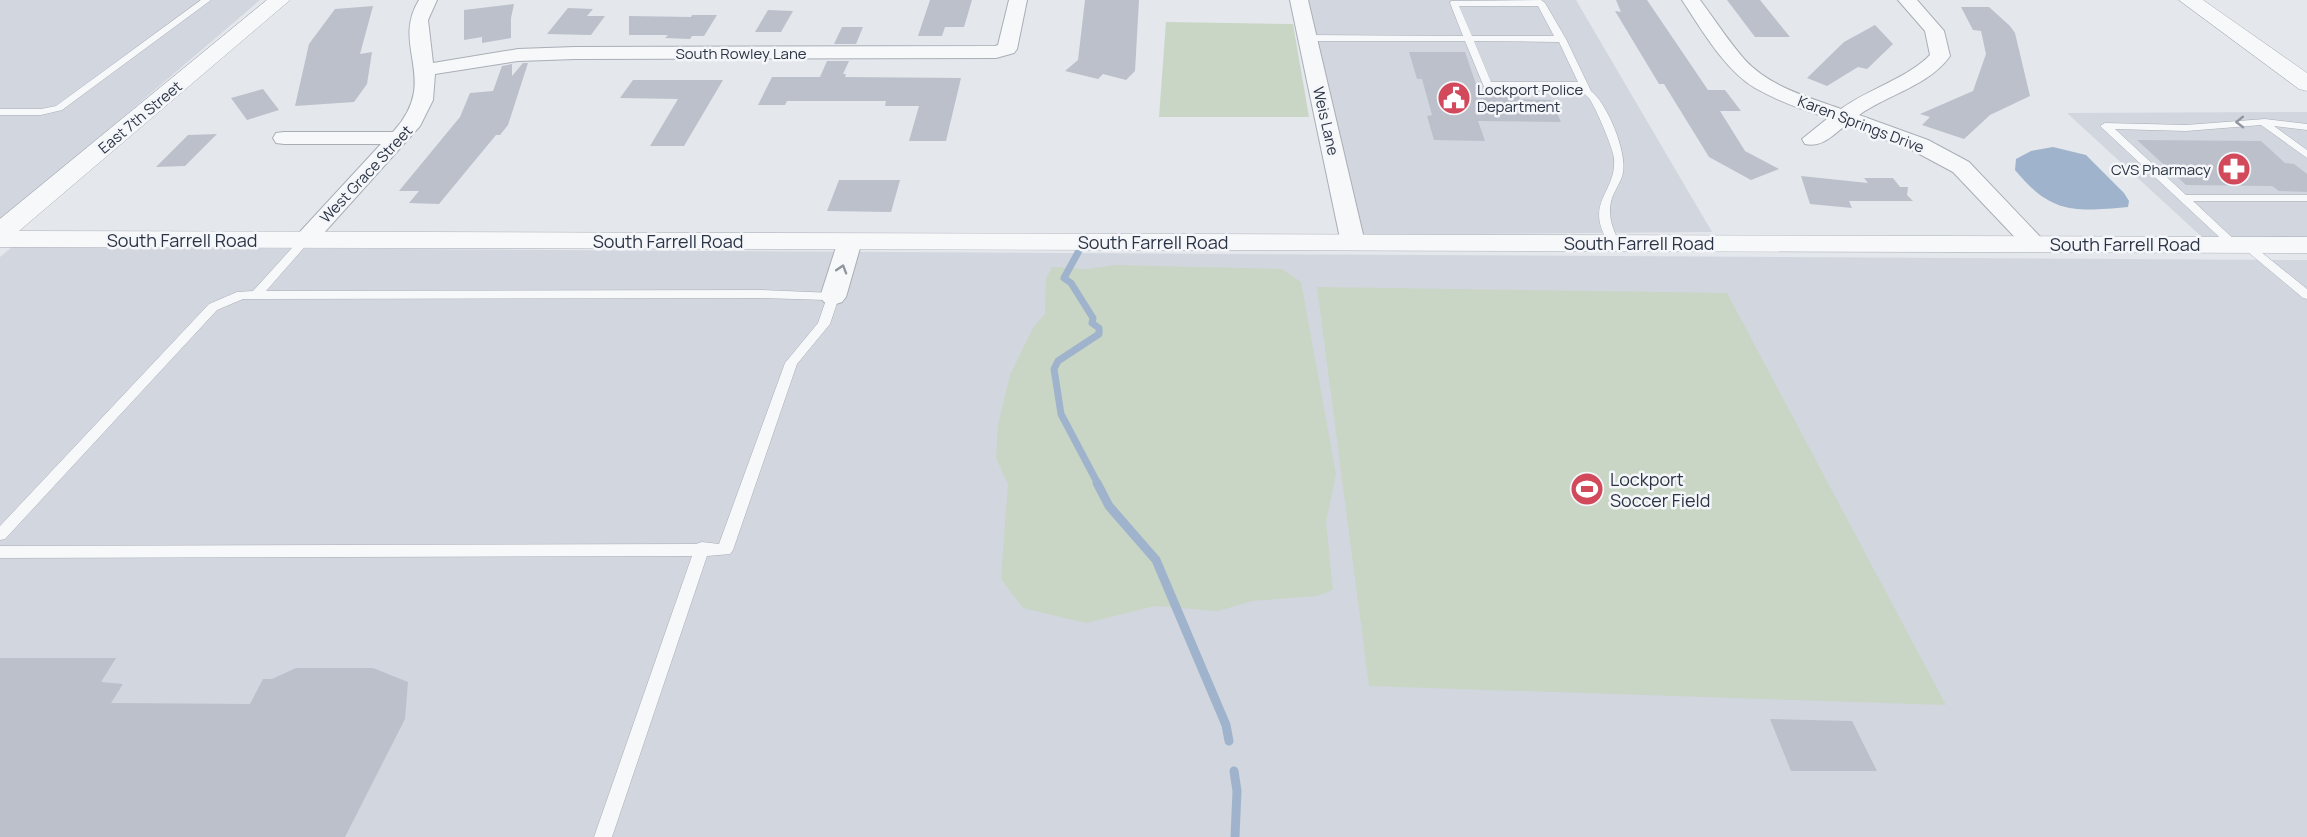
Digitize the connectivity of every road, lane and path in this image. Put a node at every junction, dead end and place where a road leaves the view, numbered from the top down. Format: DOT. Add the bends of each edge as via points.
graph roads {
  1 [pos="207,0"];
  2 [pos="280,0"];
  3 [pos="429,0"];
  4 [pos="1018,0"];
  5 [pos="1299,0"];
  6 [pos="1691,0"];
  7 [pos="1908,0"];
  8 [pos="2189,0"];
  9 [pos="1307,38"];
  10 [pos="1469,39"];
  11 [pos="1560,39"];
  12 [pos="425,70"];
  13 [pos="2307,84"];
  14 [pos="1585,89"];
  15 [pos="0,112"];
  16 [pos="1844,118"];
  17 [pos="2263,122"];
  18 [pos="2304,125"];
  19 [pos="284,138"];
  20 [pos="396,138"];
  21 [pos="1814,140"];
  22 [pos="2307,155"];
  23 [pos="2183,198"];
  24 [pos="2307,198"];
  25 [pos="0,233"];
  26 [pos="0,239"];
  27 [pos="305,240"];
  28 [pos="850,241"];
  29 [pos="1353,243"];
  30 [pos="1614,243"];
  31 [pos="2035,244"];
  32 [pos="2240,245"];
  33 [pos="2307,245"];
  34 [pos="256,295"];
  35 [pos="2307,295"];
  36 [pos="833,297"];
  37 [pos="0,535"];
  38 [pos="702,548"];
  39 [pos="0,552"];
  40 [pos="603,837"];
  1 -- 15 [label="lane" via="59,108"];
  2 -- 25 [label="street, East 7th Street"];
  3 -- 12 [label="street, West Grace Street" via="417,29"];
  4 -- 12 [label="street, South Rowley Lane" via="1008,49 996,52 575,53 518,55"];
  5 -- 9 [label="street, Weis Lane"];
  6 -- 16 [label="street, Karen Springs Drive" via="1739,66 1761,83"];
  7 -- 16 [label="street" via="1931,24 1940,40 1940,56 1913,79 1875,95"];
  8 -- 13 [label="street"];
  9 -- 10 [label="lane"];
  9 -- 29 [label="street, Weis Lane"];
  10 -- 11 [label="lane"];
  10 -- 11 [label="lane" via="1454,3 1541,3"];
  10 -- 14 [label="lane" via="1487,85"];
  11 -- 14 [label="lane"];
  12 -- 20 [label="street, West Grace Street" via="420,109"];
  14 -- 30 [label="lane" via="1584,98 1593,112 1601,115 1619,158 1618,174 1606,200 1605,227"];
  16 -- 21 [label="street"];
  16 -- 31 [label="street, Karen Springs Drive" via="1920,145 1962,167"];
  17 -- 18 [label="lane"];
  17 -- 22 [label="lane"];
  17 -- 23 [label="lane, one-way" via="2197,127 2105,126"];
  19 -- 20 [label="street"];
  20 -- 27 [label="street, West Grace Street"];
  23 -- 24 [label="lane"];
  23 -- 32 [label="lane"];
  26 -- 27 [label="street, South Farrell Road"];
  27 -- 28 [label="street, South Farrell Road"];
  27 -- 34 [label="lane"];
  28 -- 29 [label="street, South Farrell Road"];
  36 -- 28 [label="street, one-way"];
  29 -- 30 [label="street, South Farrell Road"];
  30 -- 31 [label="street, South Farrell Road"];
  31 -- 32 [label="street, South Farrell Road"];
  32 -- 33 [label="street, South Farrell Road"];
  32 -- 35 [label="lane"];
  34 -- 36 [label="lane"];
  34 -- 37 [label="lane" via="241,295 213,307"];
  36 -- 38 [label="lane" via="824,324 790,363 726,550"];
  38 -- 39 [label="lane"];
  38 -- 40 [label="lane"];
}
